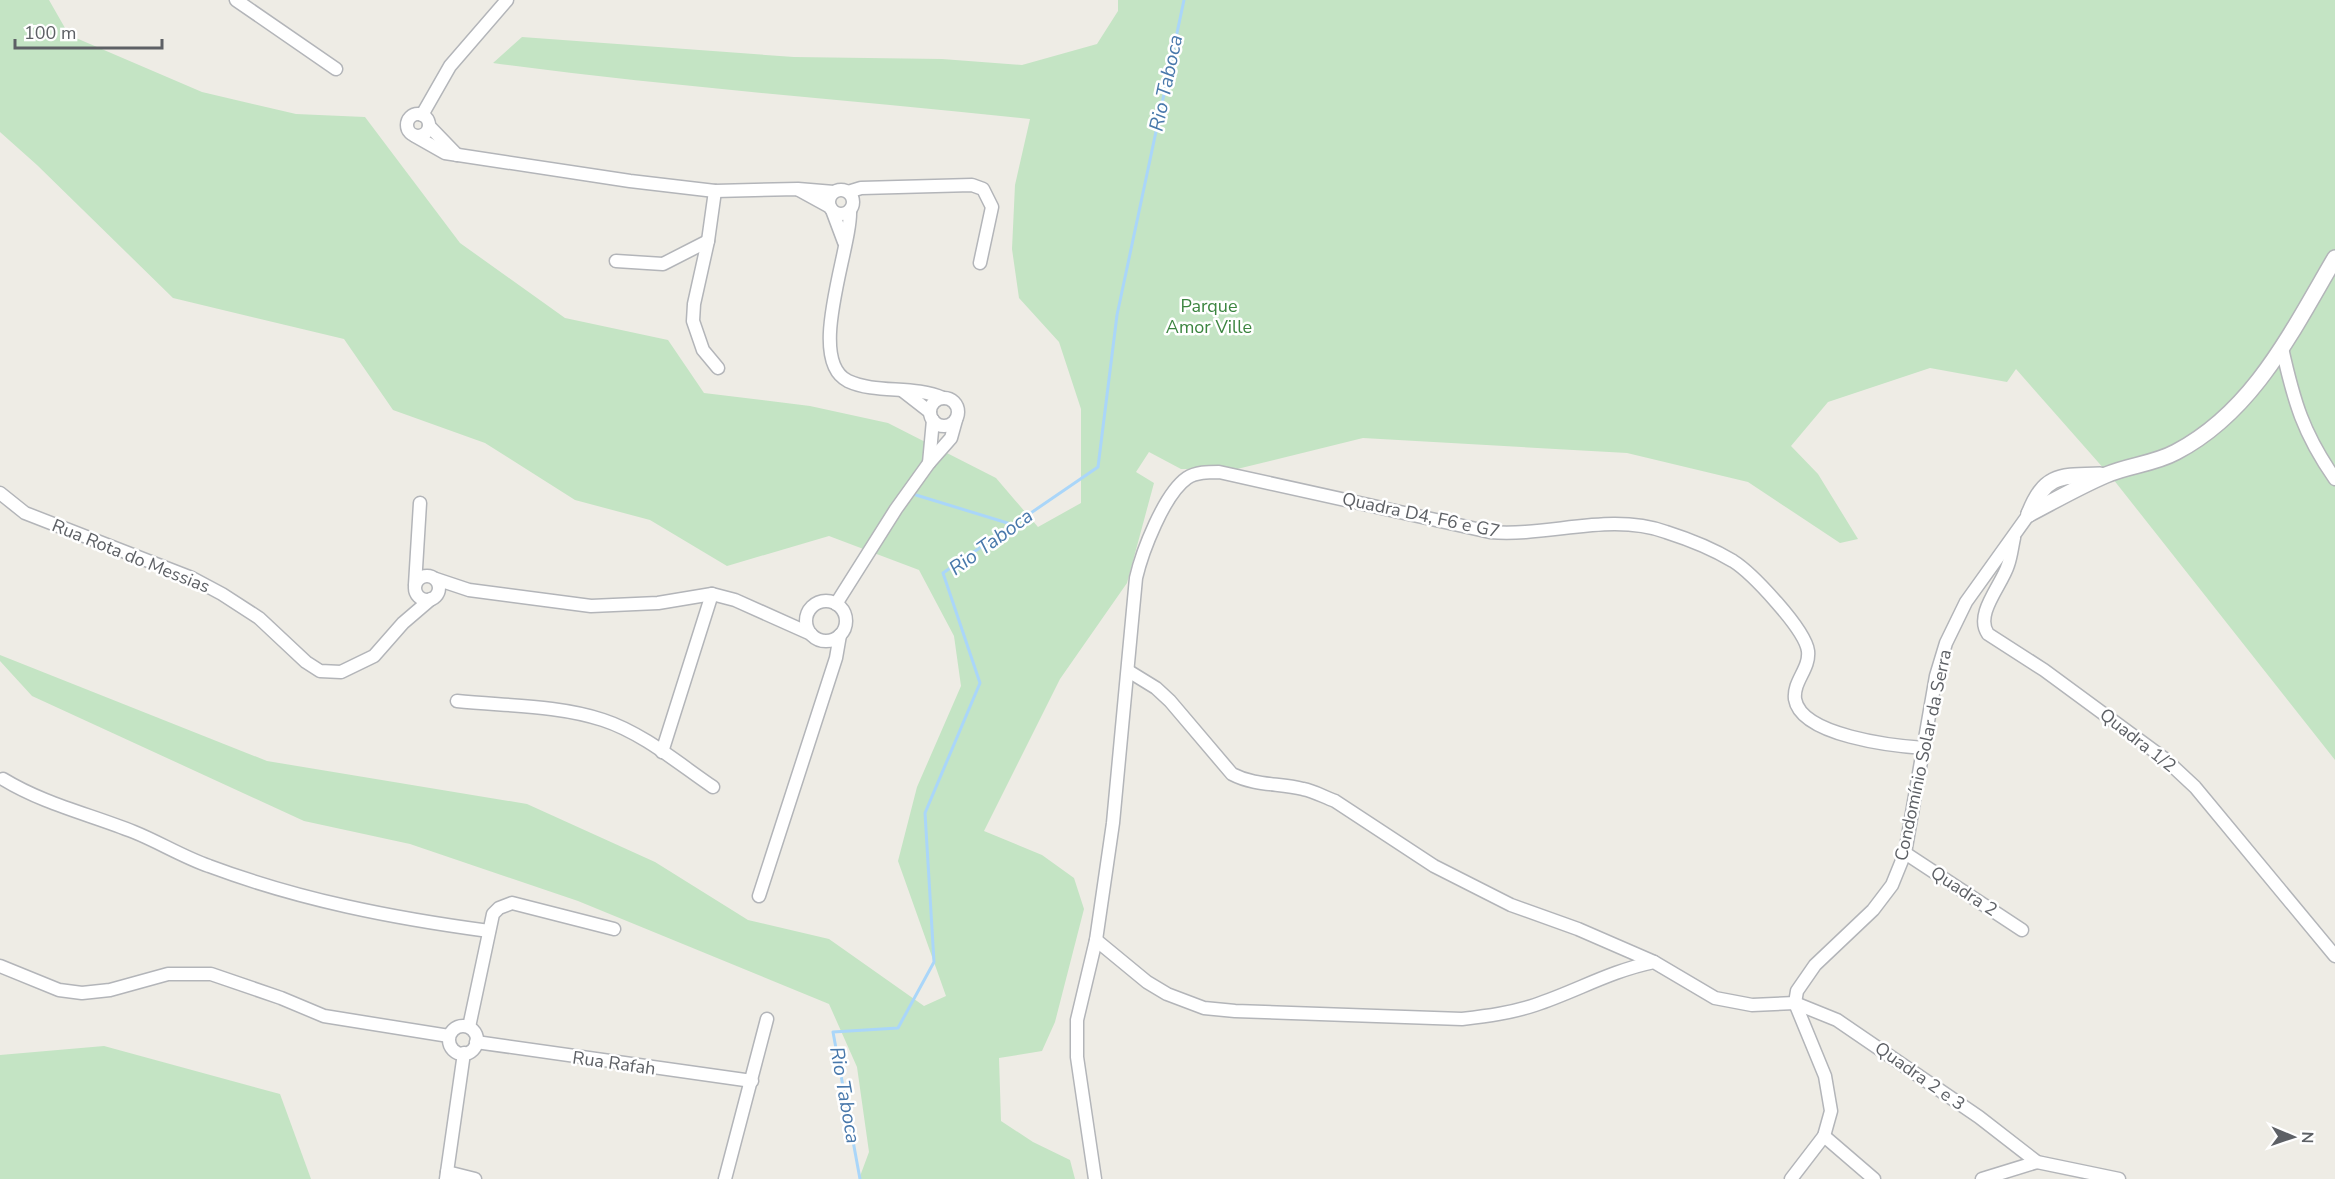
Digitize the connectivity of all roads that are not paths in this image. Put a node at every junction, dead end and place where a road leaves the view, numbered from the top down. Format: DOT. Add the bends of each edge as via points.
graph roads {
  1 [pos="236,0"];
  2 [pos="507,0"];
  3 [pos="336,69"];
  4 [pos="425,121"];
  5 [pos="415,136"];
  6 [pos="457,155"];
  7 [pos="798,189"];
  8 [pos="715,191"];
  9 [pos="834,192"];
  10 [pos="850,202"];
  11 [pos="831,209"];
  12 [pos="708,242"];
  13 [pos="844,242"];
  14 [pos="2335,258"];
  15 [pos="616,261"];
  16 [pos="980,263"];
  17 [pos="2282,348"];
  18 [pos="718,368"];
  19 [pos="900,388"];
  20 [pos="944,398"];
  21 [pos="932,416"];
  22 [pos="956,420"];
  23 [pos="929,463"];
  24 [pos="2335,479"];
  25 [pos="0,493"];
  26 [pos="420,503"];
  27 [pos="2029,514"];
  28 [pos="2016,531"];
  29 [pos="417,554"];
  30 [pos="434,578"];
  31 [pos="415,587"];
  32 [pos="469,590"];
  33 [pos="712,594"];
  34 [pos="433,598"];
  35 [pos="836,604"];
  36 [pos="806,618"];
  37 [pos="403,623"];
  38 [pos="783,624"];
  39 [pos="811,634"];
  40 [pos="840,635"];
  41 [pos="822,641"];
  42 [pos="836,658"];
  43 [pos="1130,672"];
  44 [pos="458,701"];
  45 [pos="1924,748"];
  46 [pos="662,752"];
  47 [pos="3,779"];
  48 [pos="712,787"];
  49 [pos="1905,853"];
  50 [pos="759,896"];
  51 [pos="614,929"];
  52 [pos="2022,930"];
  53 [pos="489,931"];
  54 [pos="1096,940"];
  55 [pos="2335,956"];
  56 [pos="1654,962"];
  57 [pos="0,966"];
  58 [pos="1795,1004"];
  59 [pos="767,1019"];
  60 [pos="469,1027"];
  61 [pos="449,1036"];
  62 [pos="476,1042"];
  63 [pos="464,1053"];
  64 [pos="752,1081"];
  65 [pos="1824,1136"];
  66 [pos="2037,1162"];
  67 [pos="446,1176"];
  68 [pos="475,1179"];
  69 [pos="725,1179"];
  70 [pos="1095,1179"];
  71 [pos="1791,1179"];
  72 [pos="1874,1179"];
  73 [pos="1982,1179"];
  74 [pos="2120,1179"];
  1 -- 3 [label="street"];
  2 -- 4 [label="street" via="450,66"];
  4 -- 5 [label="street" via="424,134"];
  4 -- 5 [label="street" via="415,115 408,122 408,129"];
  4 -- 6 [label="street"];
  5 -- 6 [label="street" via="436,150"];
  6 -- 8 [label="street"];
  7 -- 8 [label="street"];
  7 -- 9 [label="street"];
  7 -- 11 [label="street"];
  8 -- 12 [label="street"];
  9 -- 10 [label="street"];
  9 -- 11 [label="street" via="830,196"];
  10 -- 11 [label="street" via="841,214"];
  10 -- 13 [label="street" via="850,225"];
  10 -- 16 [label="street" via="867,188 972,185 983,189 992,207"];
  11 -- 13 [label="street"];
  12 -- 15 [label="street" via="663,264"];
  12 -- 18 [label="street" via="693,321 703,350"];
  13 -- 19 [label="street" via="829,345 832,363 848,381"];
  14 -- 17 [label="street, Condomínio Solar da Serra"];
  17 -- 24 [label="street" via="2305,431"];
  17 -- 27 [label="street, Condomínio Solar da Serra" via="2238,407 2200,437 2175,453 2106,474"];
  19 -- 20 [label="street"];
  19 -- 21 [label="street"];
  20 -- 21 [label="street" via="936,401"];
  20 -- 22 [label="street" via="955,403 959,411"];
  21 -- 22 [label="street" via="944,426"];
  21 -- 23 [label="street"];
  22 -- 23 [label="street" via="951,438"];
  23 -- 35 [label="street"];
  25 -- 37 [label="street, Rua Rota do Messias" via="26,513 151,561 222,594 259,618 320,672 341,672 374,656"];
  26 -- 29 [label="street"];
  27 -- 28 [label="street, Condomínio Solar da Serra"];
  28 -- 45 [label="street, Condomínio Solar da Serra" via="1966,602 1946,644 1936,676"];
  28 -- 55 [label="street, Quadra 1/2" via="2008,566 1985,616 1984,629 2165,759 2195,787"];
  29 -- 30 [label="street"];
  29 -- 31 [label="street"];
  30 -- 31 [label="street" via="422,576"];
  30 -- 32 [label="street"];
  30 -- 34 [label="street" via="439,590"];
  31 -- 34 [label="street" via="421,598"];
  31 -- 37 [label="street"];
  32 -- 33 [label="street" via="591,606 658,603"];
  32 -- 34 [label="street"];
  33 -- 38 [label="street" via="735,600"];
  33 -- 46 [label="street"];
  34 -- 37 [label="street"];
  35 -- 36 [label="street" via="820,602"];
  35 -- 40 [label="street" via="846,619"];
  36 -- 38 [label="street"];
  36 -- 39 [label="street"];
  38 -- 39 [label="street"];
  39 -- 41 [label="street"];
  40 -- 41 [label="street"];
  40 -- 42 [label="street"];
  41 -- 42 [label="street"];
  42 -- 50 [label="street"];
  43 -- 45 [label="street, Quadra D4, F6 e G7" via="1136,578 1142,552 1178,486 1192,475 1219,472 1491,532 1515,534 1609,524 1664,531 1734,562 1794,626 1808,650 1805,670 1795,692 1799,709 1807,717 1847,737"];
  43 -- 54 [label="street"];
  43 -- 56 [label="street" via="1170,701 1232,774 1246,781 1302,789 1335,801 1434,866 1510,905"];
  44 -- 46 [label="street" via="603,720"];
  45 -- 49 [label="street, Condomínio Solar da Serra"];
  46 -- 48 [label="street"];
  47 -- 53 [label="street" via="27,794 133,831 205,865 272,888 407,920"];
  49 -- 52 [label="street, Quadra 2"];
  49 -- 58 [label="street, Condomínio Solar da Serra" via="1884,898 1815,965 1800,985"];
  51 -- 53 [label="street" via="512,903 493,914"];
  53 -- 60 [label="street"];
  54 -- 56 [label="street" via="1147,982 1186,1003 1272,1013 1462,1019 1485,1016 1537,1004 1623,968"];
  54 -- 70 [label="street" via="1077,1020 1077,1057"];
  56 -- 58 [label="street" via="1714,998 1752,1005"];
  57 -- 61 [label="street" via="59,990 82,993 110,990 168,974 211,974 324,1016"];
  58 -- 65 [label="street" via="1831,1098"];
  58 -- 66 [label="street, Quadra 2 e 3" via="1860,1033"];
  59 -- 64 [label="street"];
  60 -- 61 [label="street" via="454,1029"];
  60 -- 62 [label="street"];
  61 -- 63 [label="street" via="452,1049"];
  62 -- 63 [label="street" via="472,1050"];
  62 -- 64 [label="street, Rua Rafah"];
  63 -- 67 [label="street"];
  64 -- 69 [label="street"];
  65 -- 71 [label="street"];
  65 -- 72 [label="street"];
  66 -- 73 [label="street"];
  66 -- 74 [label="street"];
  67 -- 68 [label="street"];
}
